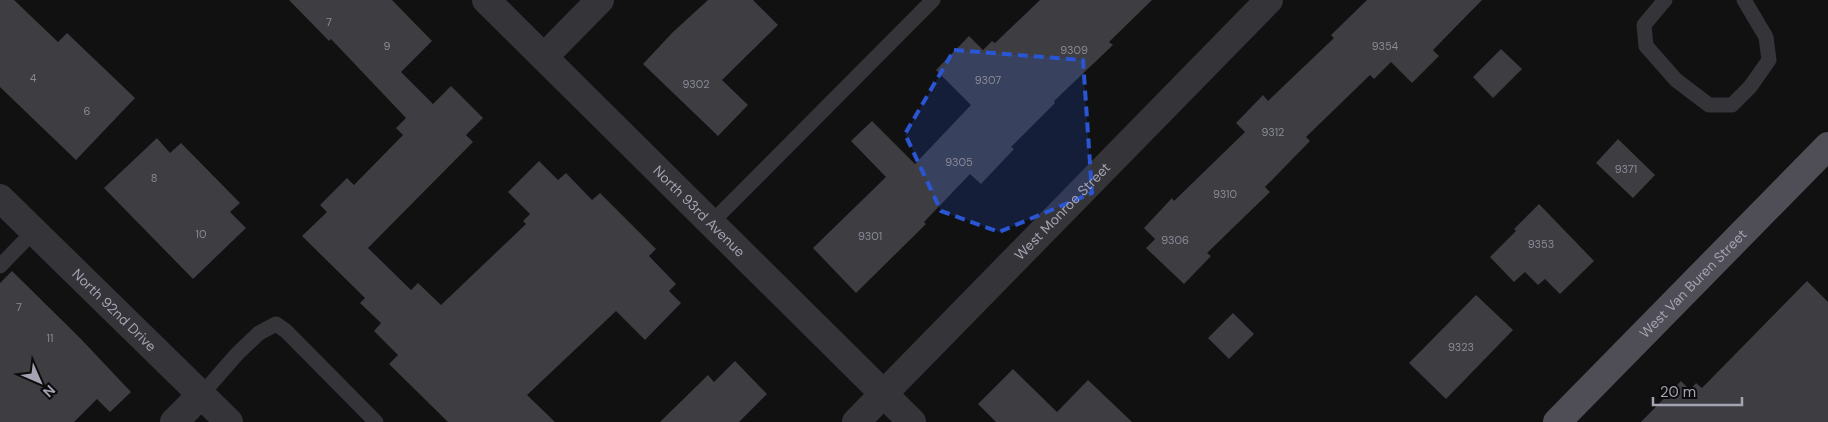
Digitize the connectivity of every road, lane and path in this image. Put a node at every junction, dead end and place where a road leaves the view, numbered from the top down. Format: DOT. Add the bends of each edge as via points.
graph roads {
  1 [pos="486,0"];
  2 [pos="600,0"];
  3 [pos="933,0"];
  4 [pos="1269,0"];
  5 [pos="1665,0"];
  6 [pos="1744,0"];
  7 [pos="544,57"];
  8 [pos="1828,146"];
  9 [pos="0,198"];
  10 [pos="711,223"];
  11 [pos="34,231"];
  12 [pos="0,266"];
  13 [pos="202,394"];
  14 [pos="883,394"];
  15 [pos="174,422"];
  16 [pos="229,422"];
  17 [pos="376,422"];
  18 [pos="856,422"];
  19 [pos="912,422"];
  20 [pos="1557,422"];
  1 -- 7 [label="street, North 93rd Avenue"];
  2 -- 7 [label="street"];
  3 -- 10 [label="lane"];
  4 -- 14 [label="street, West Monroe Street"];
  5 -- 6 [label="lane" via="1644,25 1646,46 1676,80 1709,105 1732,105 1769,60 1766,37"];
  7 -- 10 [label="street, North 93rd Avenue"];
  8 -- 20 [label="main road, West Van Buren Street"];
  9 -- 11 [label="street, North 92nd Drive"];
  10 -- 14 [label="street, North 93rd Avenue"];
  11 -- 12 [label="lane"];
  11 -- 13 [label="street, North 92nd Drive"];
  13 -- 15 [label="street"];
  13 -- 16 [label="street, North 92nd Drive"];
  13 -- 17 [label="lane" via="259,333 276,324"];
  14 -- 18 [label="street, West Monroe Street"];
  14 -- 19 [label="street, North 93rd Avenue"];
}
